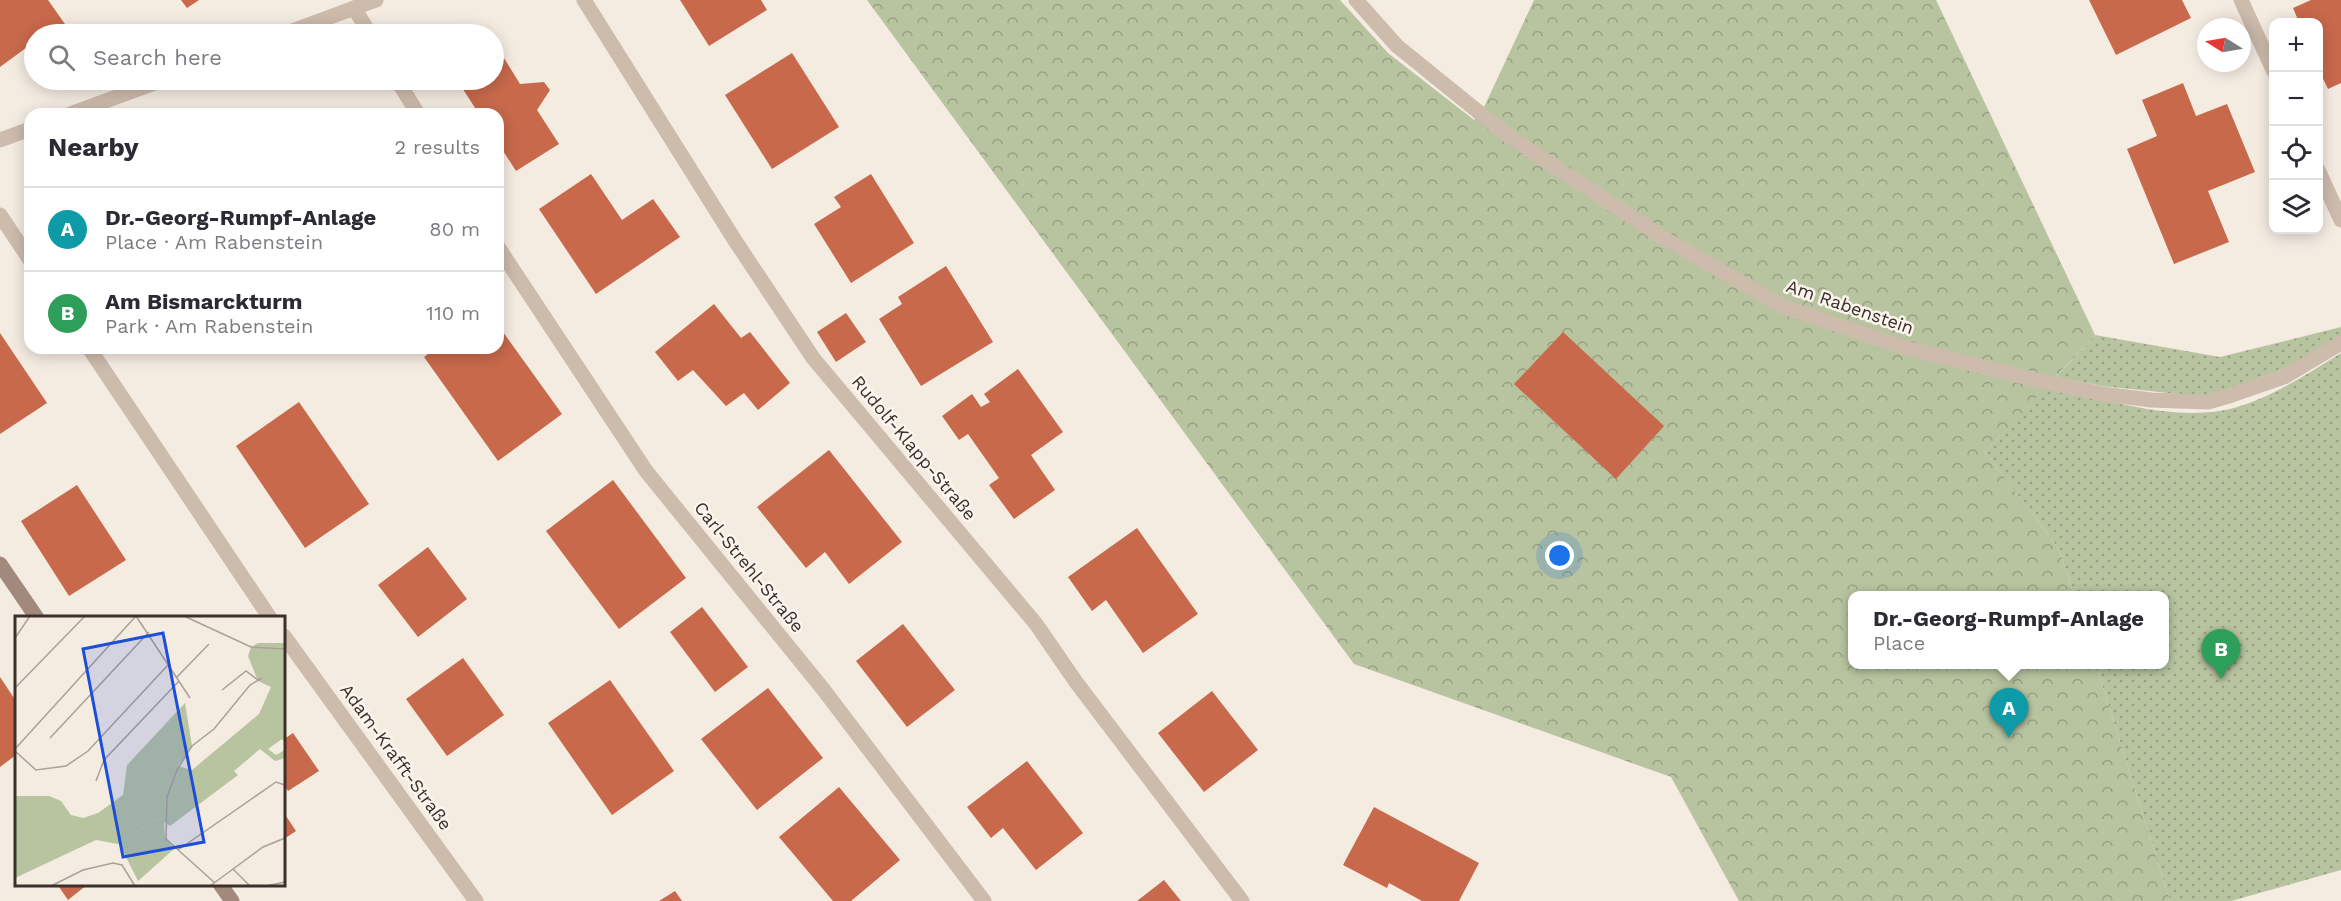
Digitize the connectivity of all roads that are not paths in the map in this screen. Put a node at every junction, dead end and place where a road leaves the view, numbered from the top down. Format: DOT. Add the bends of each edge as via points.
graph roads {
  1 [pos="376,0"];
  2 [pos="584,0"];
  3 [pos="1356,0"];
  4 [pos="2241,0"];
  5 [pos="354,8"];
  6 [pos="311,24"];
  7 [pos="364,24"];
  8 [pos="2269,61"];
  9 [pos="136,90"];
  10 [pos="403,90"];
  11 [pos="86,108"];
  12 [pos="414,108"];
  13 [pos="24,131"];
  14 [pos="0,140"];
  15 [pos="2323,179"];
  16 [pos="0,215"];
  17 [pos="2341,220"];
  18 [pos="24,251"];
  19 [pos="504,256"];
  20 [pos="2341,343"];
  21 [pos="93,354"];
  22 [pos="0,564"];
  23 [pos="36,616"];
  24 [pos="269,616"];
  25 [pos="285,637"];
  26 [pos="221,886"];
  27 [pos="232,901"];
  28 [pos="476,901"];
  29 [pos="984,901"];
  30 [pos="1242,901"];
  1 -- 5 [label="street"];
  2 -- 30 [label="street, Rudolf-Klapp-Straße" via="813,358 1036,624"];
  3 -- 20 [label="street, Am Rabenstein" via="1397,46 1507,135 1662,237 1784,307 1906,348 2032,380 2151,400 2208,402 2284,377"];
  4 -- 8 [label="street"];
  5 -- 6 [label="street"];
  5 -- 7 [label="street"];
  9 -- 11 [label="street"];
  10 -- 12 [label="street"];
  13 -- 14 [label="street"];
  15 -- 17 [label="street"];
  16 -- 18 [label="street"];
  19 -- 29 [label="street, Carl-Strehl-Straße" via="646,471 823,689"];
  21 -- 24 [label="street"];
  22 -- 23 [label="main road"];
  25 -- 28 [label="street, Adam-Krafft-Straße"];
  26 -- 27 [label="main road"];
}
